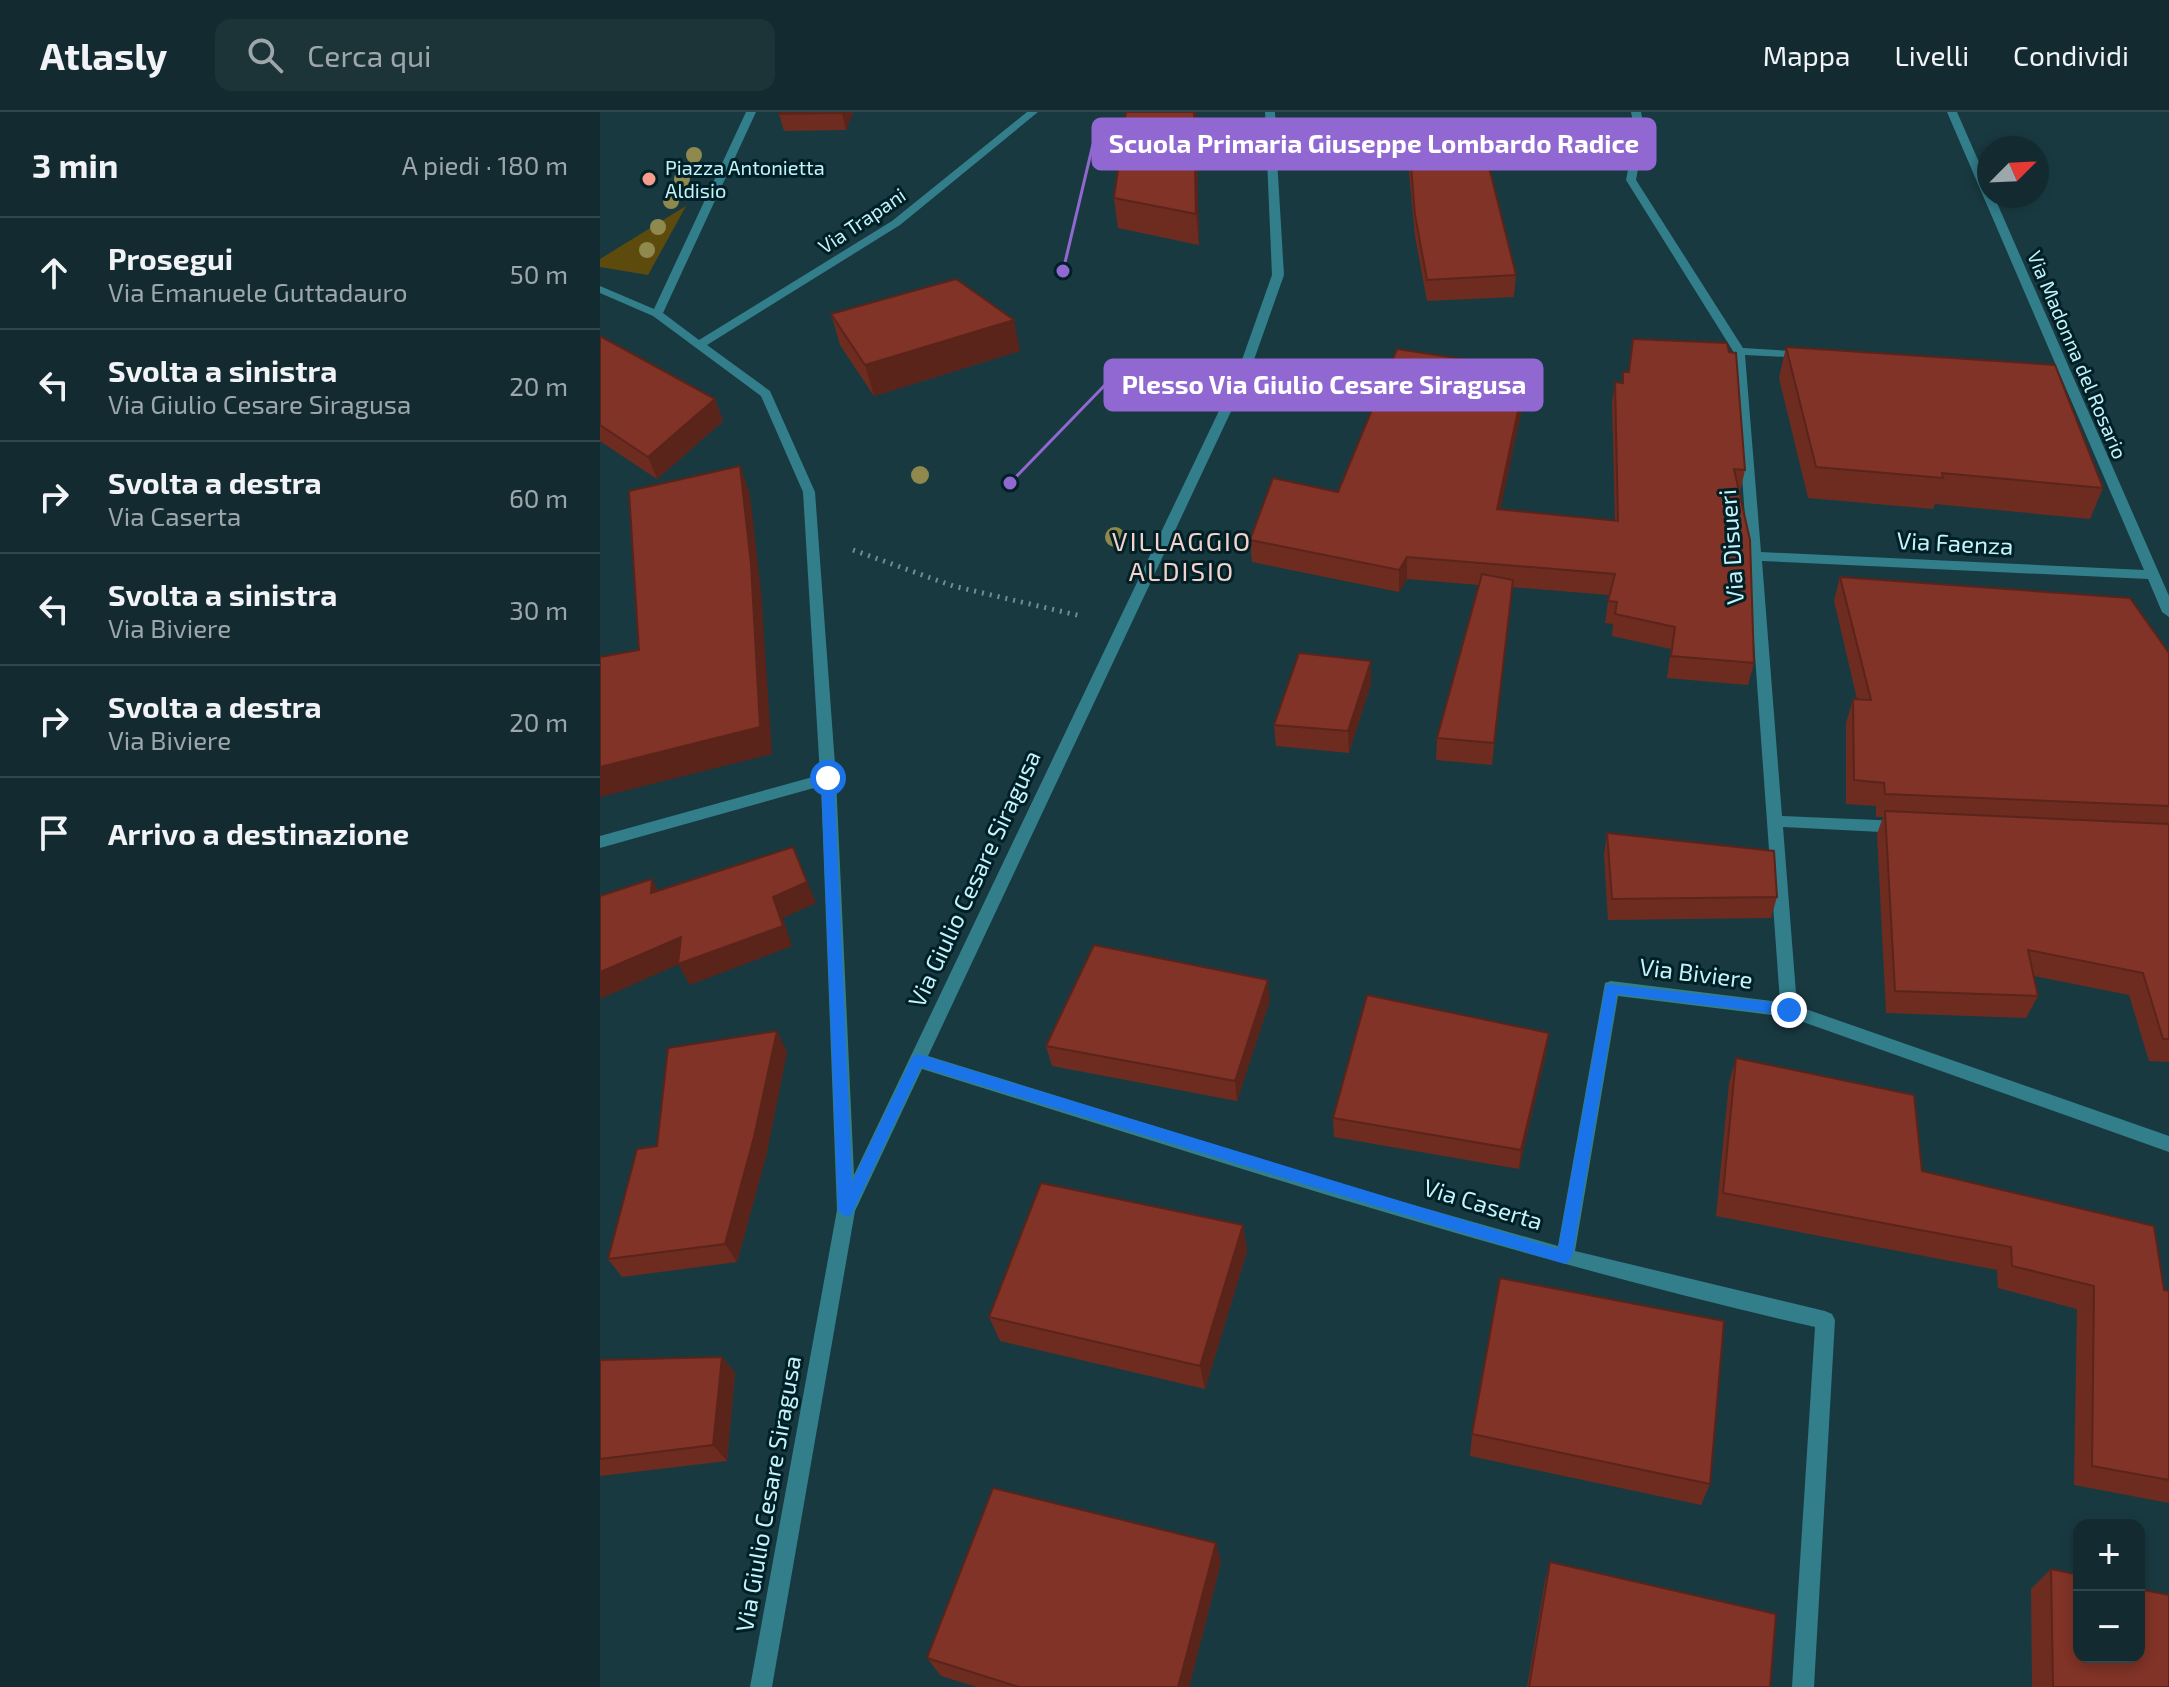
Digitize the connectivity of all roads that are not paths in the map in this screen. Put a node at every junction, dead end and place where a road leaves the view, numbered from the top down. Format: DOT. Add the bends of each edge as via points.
graph roads {
  1 [pos="751,112"];
  2 [pos="1033,112"];
  3 [pos="1270,112"];
  4 [pos="1636,112"];
  5 [pos="1952,112"];
  6 [pos="1271,139"];
  7 [pos="1637,147"];
  8 [pos="600,289"];
  9 [pos="657,314"];
  10 [pos="700,344"];
  11 [pos="1739,351"];
  12 [pos="1816,356"];
  13 [pos="2048,369"];
  14 [pos="2064,370"];
  15 [pos="1755,556"];
  16 [pos="2153,575"];
  17 [pos="2169,612"];
  18 [pos="828,778"];
  19 [pos="1775,821"];
  20 [pos="1917,828"];
  21 [pos="600,842"];
  22 [pos="1789,1010"];
  23 [pos="918,1060"];
  24 [pos="2169,1144"];
  25 [pos="846,1211"];
  26 [pos="1565,1257"];
  27 [pos="761,1687"];
  28 [pos="1803,1687"];
  1 -- 9 [label="street"];
  2 -- 10 [label="street, Via Trapani" via="896,223"];
  3 -- 6 [label="street, Via Giulio Cesare Siragusa"];
  4 -- 7 [label="street, Via Disueri"];
  5 -- 14 [label="street, Via Madonna del Rosario"];
  6 -- 7 [label="street" via="1572,129"];
  6 -- 23 [label="street, Via Giulio Cesare Siragusa" via="1278,275 1244,371"];
  7 -- 11 [label="street, Via Disueri" via="1631,180"];
  8 -- 9 [label="street"];
  9 -- 10 [label="street"];
  10 -- 18 [label="street" via="766,394 809,492"];
  11 -- 12 [label="street"];
  11 -- 15 [label="street, Via Disueri"];
  13 -- 14 [label="street"];
  14 -- 16 [label="street, Via Madonna del Rosario"];
  15 -- 16 [label="street, Via Faenza"];
  15 -- 19 [label="street, Via Disueri"];
  16 -- 17 [label="street, Via Madonna del Rosario"];
  18 -- 21 [label="street"];
  18 -- 25 [label="street"];
  19 -- 20 [label="street"];
  19 -- 22 [label="street, Via Disueri"];
  22 -- 24 [label="street, Via Biviere"];
  22 -- 26 [label="street, Via Biviere" via="1611,988"];
  23 -- 25 [label="street, Via Giulio Cesare Siragusa"];
  23 -- 26 [label="street, Via Caserta"];
  25 -- 27 [label="street, Via Giulio Cesare Siragusa"];
  26 -- 28 [label="street, Via Caserta" via="1825,1320"];
}
